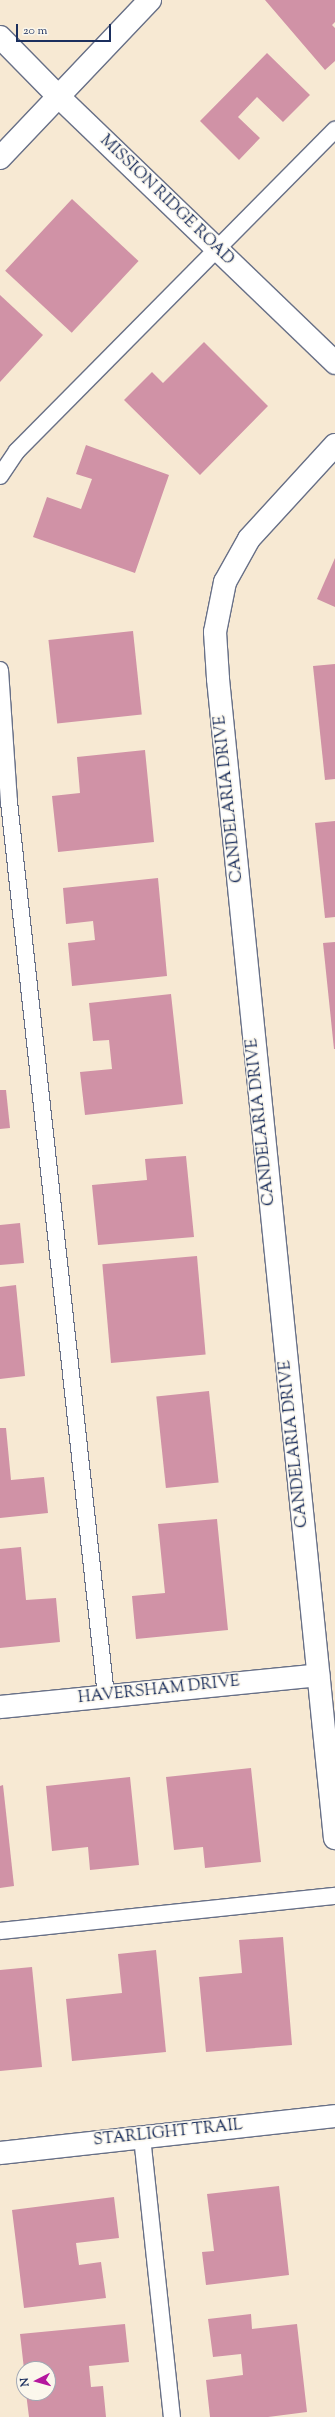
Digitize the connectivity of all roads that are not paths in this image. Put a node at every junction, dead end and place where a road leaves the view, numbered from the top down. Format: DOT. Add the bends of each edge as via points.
graph roads {
  1 [pos="150,0"];
  2 [pos="0,37"];
  3 [pos="58,96"];
  4 [pos="335,130"];
  5 [pos="0,158"];
  6 [pos="217,250"];
  7 [pos="335,363"];
  8 [pos="335,445"];
  9 [pos="0,476"];
  10 [pos="0,670"];
  11 [pos="318,1675"];
  12 [pos="106,1696"];
  13 [pos="0,1707"];
  14 [pos="335,1838"];
  15 [pos="335,1896"];
  16 [pos="0,1931"];
  17 [pos="335,2116"];
  18 [pos="142,2137"];
  19 [pos="0,2152"];
  20 [pos="172,2417"];
  1 -- 3 [label="street"];
  2 -- 3 [label="street, MISSION RIDGE ROAD"];
  3 -- 5 [label="street"];
  3 -- 6 [label="street, MISSION RIDGE ROAD"];
  4 -- 6 [label="lane"];
  6 -- 7 [label="street, MISSION RIDGE ROAD"];
  6 -- 9 [label="lane" via="17,451"];
  8 -- 11 [label="street, CANDELARIA DRIVE" via="249,539 225,582 215,632"];
  10 -- 12 [label="lane" via="10,810"];
  11 -- 12 [label="street, HAVERSHAM DRIVE"];
  11 -- 14 [label="street, CANDELARIA DRIVE"];
  12 -- 13 [label="street, HAVERSHAM DRIVE"];
  15 -- 16 [label="lane"];
  17 -- 18 [label="street, STARLIGHT TRAIL"];
  18 -- 19 [label="street, STARLIGHT TRAIL"];
  18 -- 20 [label="lane"];
}
